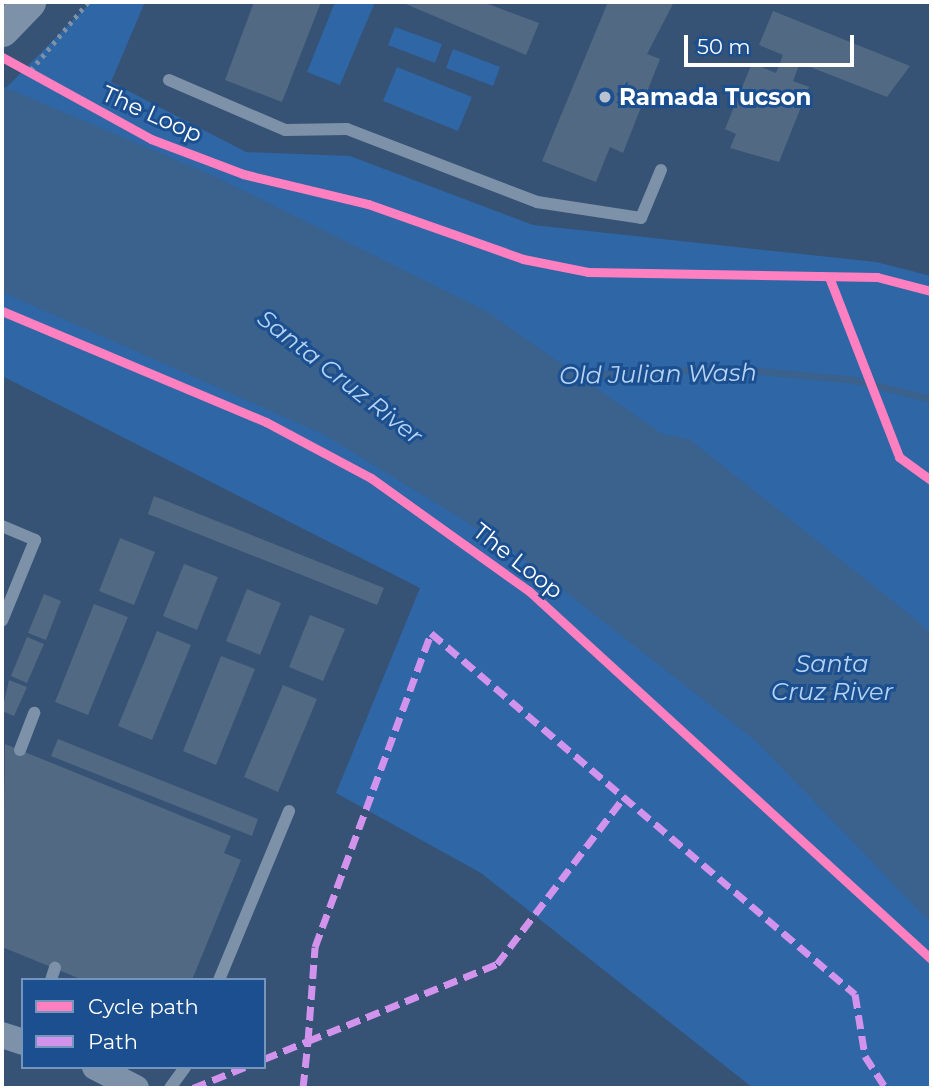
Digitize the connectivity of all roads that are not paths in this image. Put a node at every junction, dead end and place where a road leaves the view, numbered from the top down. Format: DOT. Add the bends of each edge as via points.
graph roads {
  1 [pos="29,2"];
  2 [pos="3,28"];
  3 [pos="169,80"];
  4 [pos="661,170"];
  5 [pos="2,526"];
  6 [pos="2,621"];
  7 [pos="34,713"];
  8 [pos="20,750"];
  9 [pos="289,811"];
  10 [pos="220,978"];
  11 [pos="2,1035"];
  12 [pos="21,1041"];
  13 [pos="98,1069"];
  14 [pos="184,1069"];
  15 [pos="136,1088"];
  16 [pos="170,1088"];
  1 -- 2 [label="street"];
  3 -- 4 [label="lane" via="285,130 347,129 537,202 640,218"];
  5 -- 6 [label="lane" via="35,540"];
  7 -- 8 [label="lane"];
  9 -- 10 [label="lane"];
  11 -- 12 [label="street"];
  13 -- 15 [label="street"];
  14 -- 16 [label="lane"];
}
